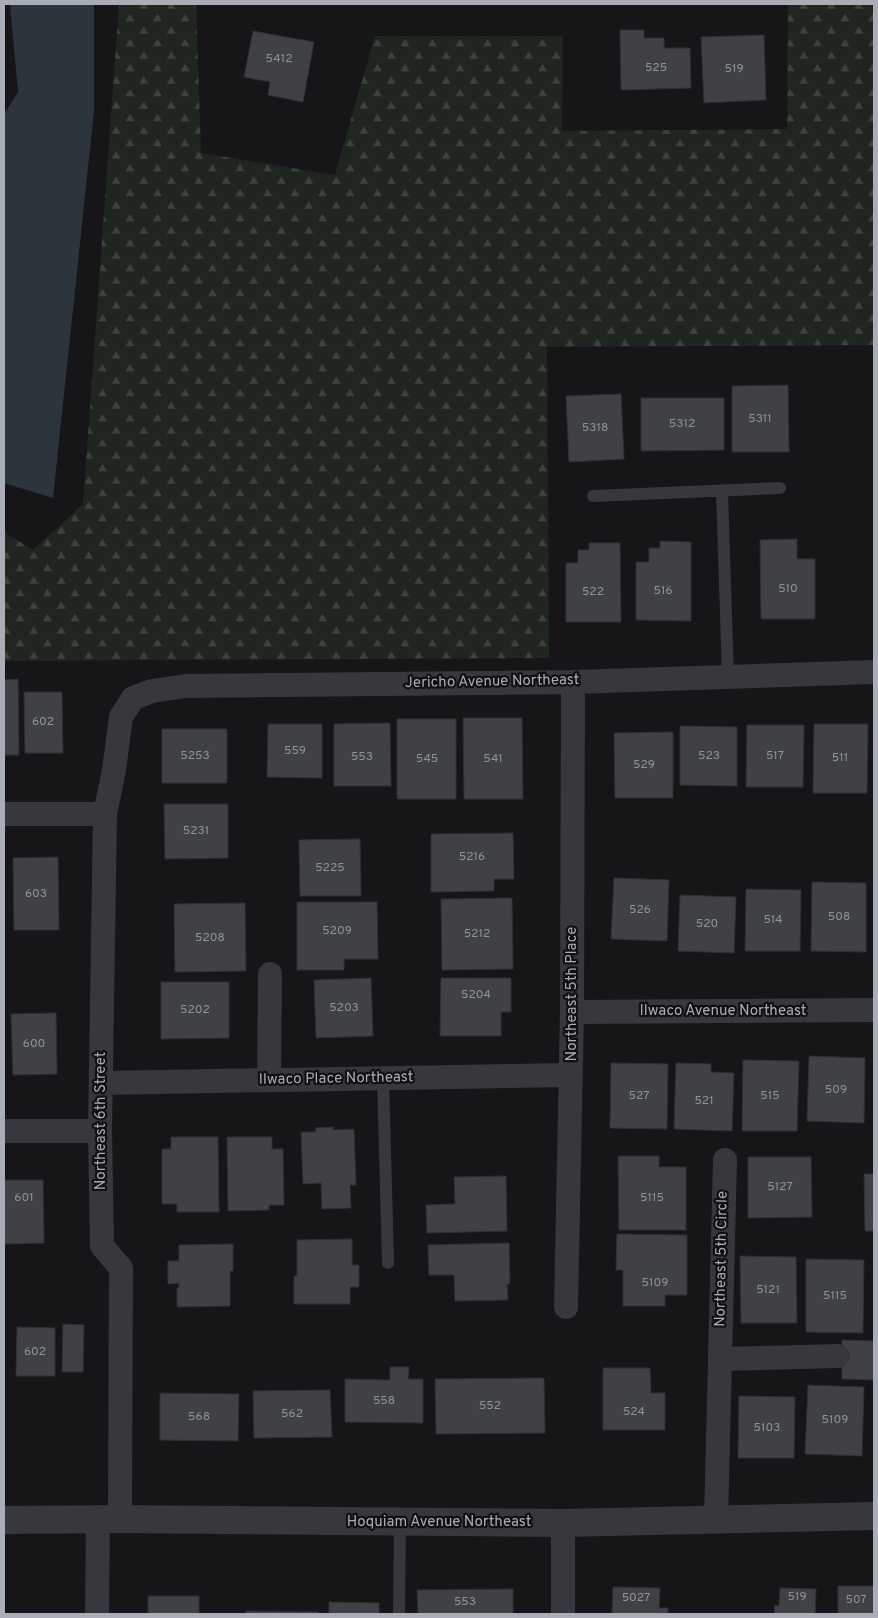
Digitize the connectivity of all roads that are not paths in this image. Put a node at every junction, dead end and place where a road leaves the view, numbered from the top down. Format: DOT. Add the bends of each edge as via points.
graph roads {
  1 [pos="780,488"];
  2 [pos="722,491"];
  3 [pos="593,496"];
  4 [pos="874,672"];
  5 [pos="728,677"];
  6 [pos="573,682"];
  7 [pos="121,717"];
  8 [pos="4,814"];
  9 [pos="105,814"];
  10 [pos="270,974"];
  11 [pos="874,1010"];
  12 [pos="572,1012"];
  13 [pos="571,1075"];
  14 [pos="383,1078"];
  15 [pos="269,1080"];
  16 [pos="101,1082"];
  17 [pos="4,1131"];
  18 [pos="100,1131"];
  19 [pos="725,1160"];
  20 [pos="388,1263"];
  21 [pos="566,1307"];
  22 [pos="838,1356"];
  23 [pos="720,1359"];
  24 [pos="874,1516"];
  25 [pos="109,1519"];
  26 [pos="4,1520"];
  27 [pos="716,1520"];
  28 [pos="400,1522"];
  29 [pos="563,1523"];
  30 [pos="97,1614"];
  31 [pos="399,1614"];
  32 [pos="563,1614"];
  1 -- 2 [label="lane"];
  2 -- 3 [label="lane"];
  2 -- 5 [label="lane"];
  4 -- 5 [label="street, Jericho Avenue Northeast"];
  5 -- 6 [label="street, Jericho Avenue Northeast"];
  6 -- 7 [label="street, Jericho Avenue Northeast" via="186,686 152,691 133,698"];
  6 -- 12 [label="street, Northeast 5th Place"];
  7 -- 9 [label="street, Northeast 6th Street"];
  8 -- 9 [label="street"];
  9 -- 16 [label="street, Northeast 6th Street"];
  10 -- 15 [label="street"];
  11 -- 12 [label="street, Ilwaco Avenue Northeast"];
  12 -- 13 [label="street, Northeast 5th Place"];
  13 -- 14 [label="street, Ilwaco Place Northeast"];
  13 -- 21 [label="street, Northeast 5th Place"];
  14 -- 15 [label="street, Ilwaco Place Northeast"];
  14 -- 20 [label="lane"];
  15 -- 16 [label="street, Ilwaco Place Northeast"];
  16 -- 18 [label="street, Northeast 6th Street"];
  17 -- 18 [label="street"];
  18 -- 25 [label="street, Northeast 6th Street" via="102,1246 121,1268"];
  19 -- 23 [label="street, Northeast 5th Circle"];
  22 -- 23 [label="street"];
  23 -- 27 [label="street, Northeast 5th Circle"];
  24 -- 27 [label="street, Hoquiam Avenue Northeast"];
  25 -- 26 [label="street, Hoquiam Avenue Northeast"];
  25 -- 28 [label="street, Hoquiam Avenue Northeast"];
  25 -- 30 [label="street, Northeast 6th Street"];
  27 -- 29 [label="street, Hoquiam Avenue Northeast"];
  28 -- 29 [label="street, Hoquiam Avenue Northeast"];
  28 -- 31 [label="lane"];
  29 -- 32 [label="street"];
}
